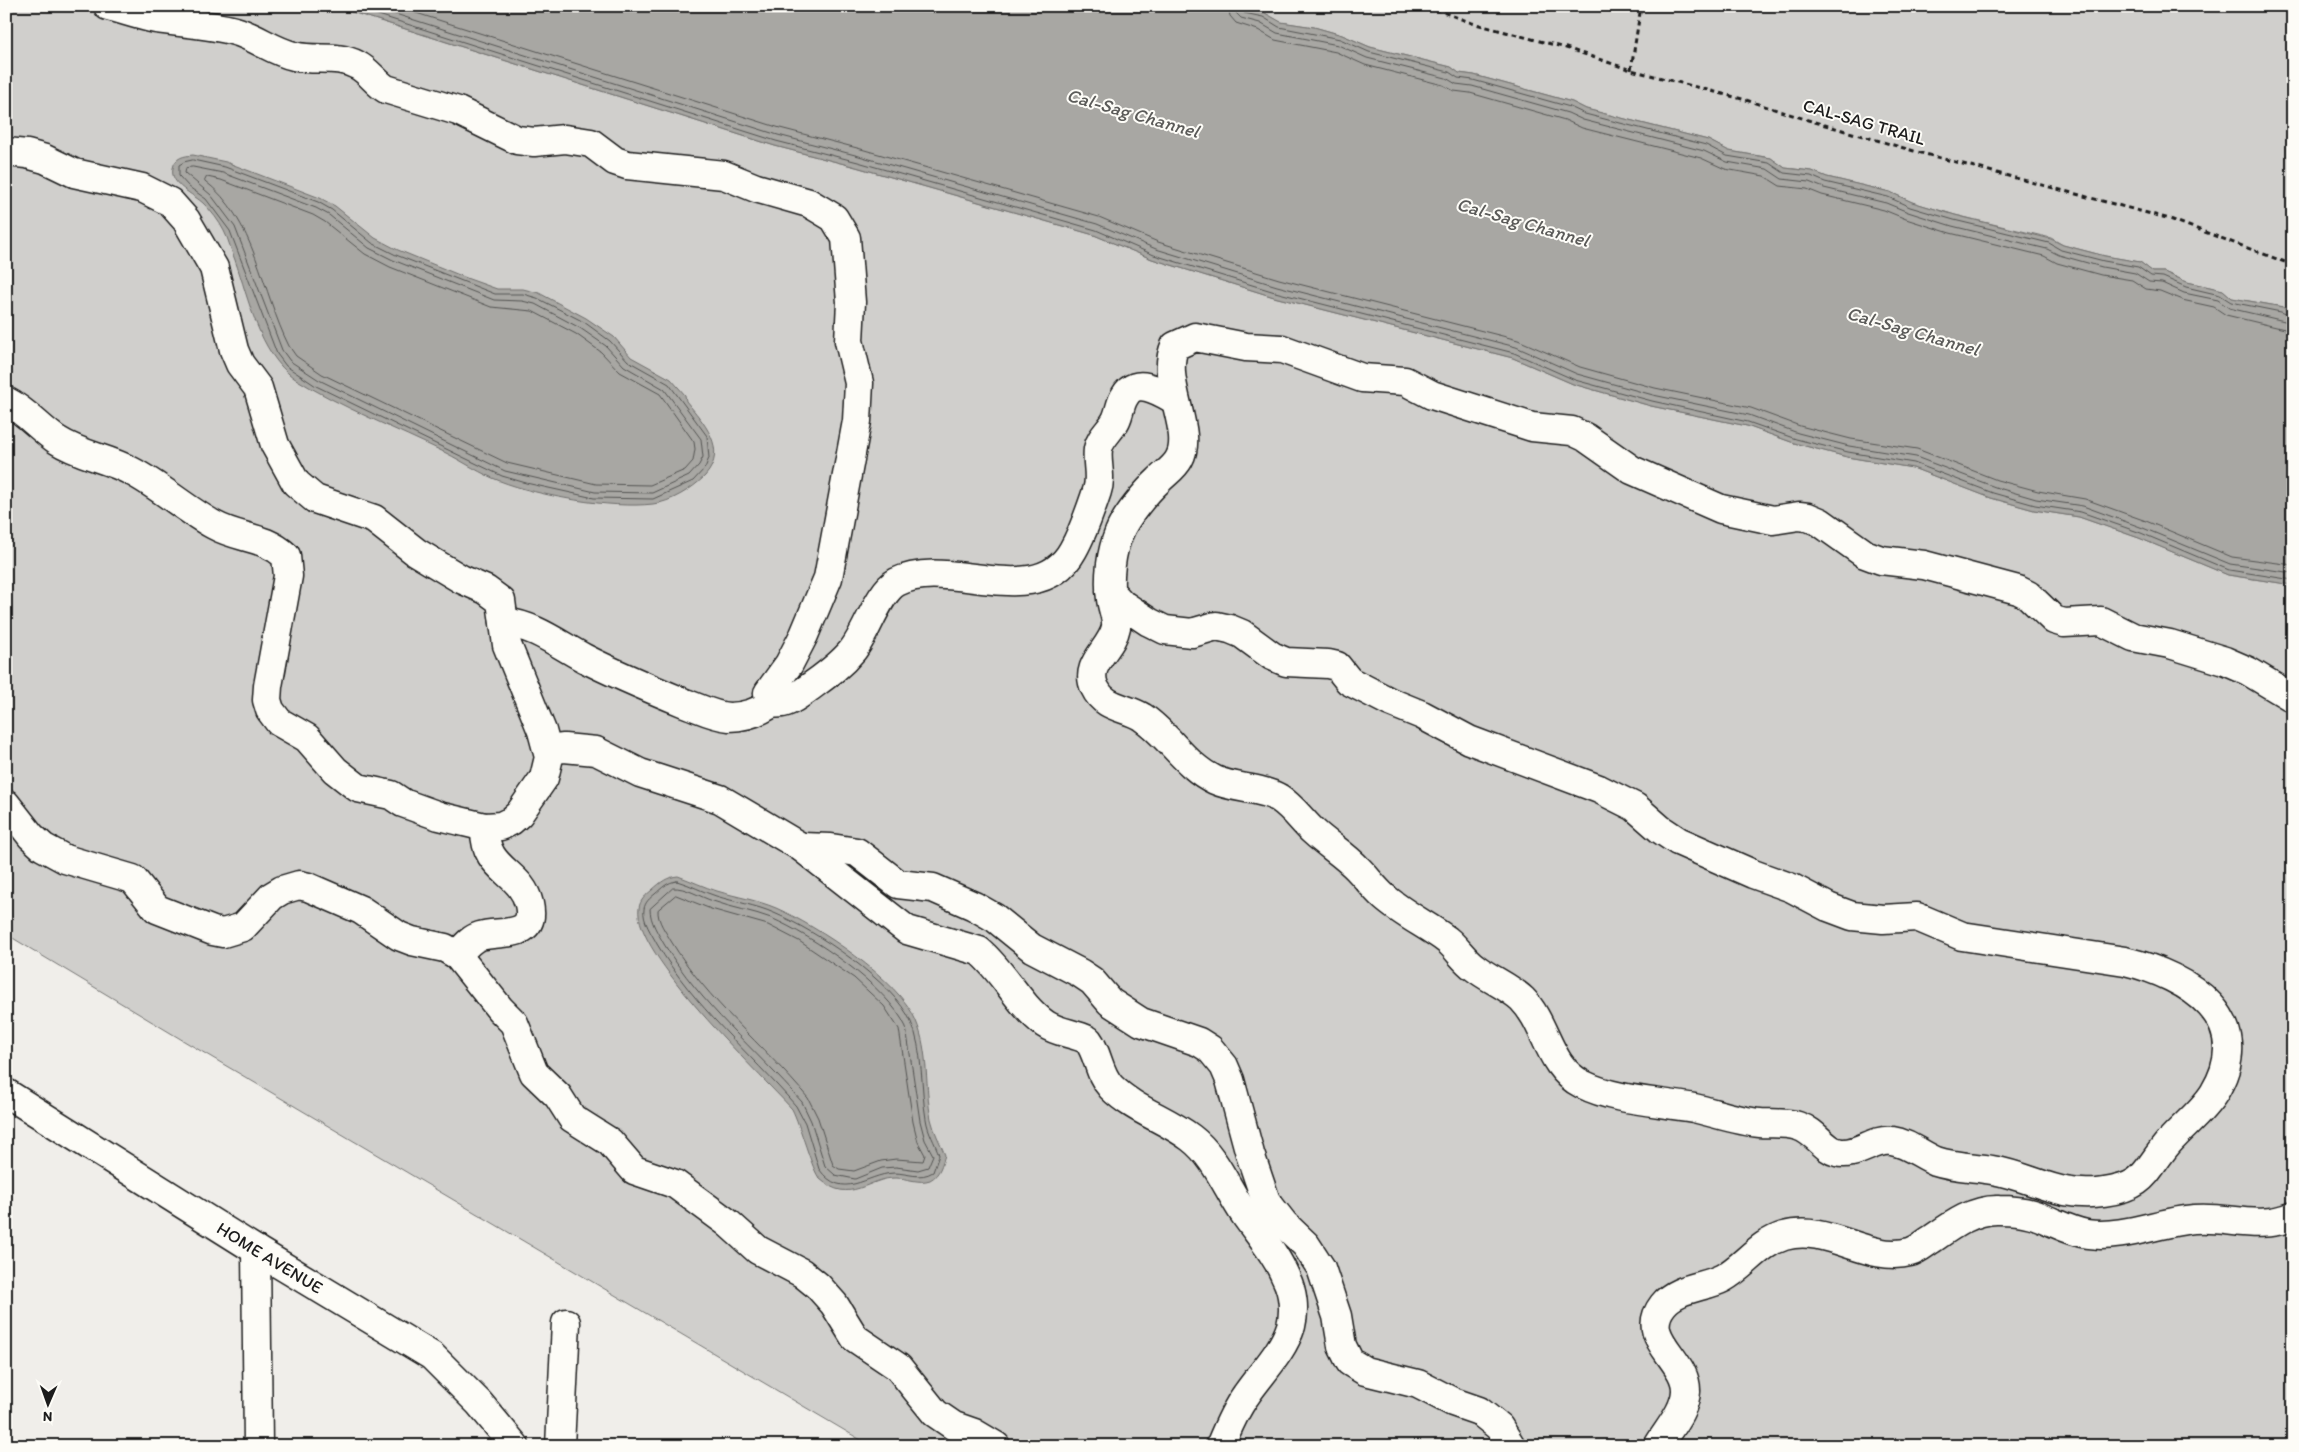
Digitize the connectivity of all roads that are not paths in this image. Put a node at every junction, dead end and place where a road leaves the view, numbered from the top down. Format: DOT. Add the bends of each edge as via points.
graph roads {
  1 [pos="108,6"];
  2 [pos="6,152"];
  3 [pos="1175,400"];
  4 [pos="6,401"];
  5 [pos="1110,591"];
  6 [pos="504,622"];
  7 [pos="2293,698"];
  8 [pos="772,703"];
  9 [pos="548,750"];
  10 [pos="6,804"];
  11 [pos="485,827"];
  12 [pos="802,847"];
  13 [pos="458,956"];
  14 [pos="6,1094"];
  15 [pos="2293,1216"];
  16 [pos="256,1250"];
  17 [pos="566,1323"];
  18 [pos="258,1446"];
  19 [pos="515,1446"];
  20 [pos="560,1446"];
  21 [pos="996,1446"];
  22 [pos="1220,1446"];
  23 [pos="1511,1446"];
  24 [pos="1658,1446"];
  1 -- 8 [label="street" via="155,19 232,30 297,57 344,60 366,70 376,83 386,89 458,111 517,140 579,140 591,143 615,161 627,165 724,175 809,203 834,218 846,238 851,302 850,341 859,383 857,421 828,578 789,664 768,693"];
  2 -- 6 [label="street" via="27,154 74,173 142,188 179,210 214,268 234,350 258,388 275,445 296,483 315,499 374,519 416,552 495,595 501,601"];
  3 -- 5 [label="street" via="1182,430 1182,452 1122,526 1110,577"];
  3 -- 7 [label="street" via="1171,355 1175,346 1195,337 1290,351 1362,378 1406,381 1432,395 1532,427 1572,431 1632,470 1721,509 1773,520 1808,517 1865,554 1881,560 1924,565 2018,590 2028,595 2054,620 2064,623 2101,621 2133,637 2216,658 2248,671"];
  3 -- 8 [label="street" via="1150,387 1132,388 1126,393 1115,422 1098,448 1098,490 1074,549 1056,570 1034,580 933,576 906,578 895,583 886,590 865,631 838,665 792,700"];
  4 -- 11 [label="street" via="19,407 57,440 133,472 211,524 228,533 263,540 286,556 288,576 268,686 270,710 280,722 308,738 335,770 358,788 391,795 420,811"];
  5 -- 5 [label="street" via="1116,628 1092,671 1100,696 1107,703 1143,718 1205,774 1232,786 1278,798 1359,870 1386,899 1445,939 1474,967 1519,996 1536,1019 1559,1064 1579,1083 1645,1101 1759,1123 1797,1126 1842,1154 1869,1144 1893,1141 1947,1164 1993,1170 2049,1189 2086,1194 2122,1188 2146,1175 2171,1140 2200,1112 2223,1073 2228,1058 2227,1044 2217,1016 2199,993 2168,974 2125,961 1962,936 1917,916 1883,919 1852,916 1678,841 1635,807 1599,790 1469,740 1390,702 1350,681 1337,666 1286,662 1230,628 1216,626 1192,633 1165,630 1122,604"];
  6 -- 8 [label="street" via="530,627 644,687 712,713 743,716"];
  6 -- 9 [label="street" via="512,661"];
  9 -- 11 [label="street" via="544,778 519,814 501,826"];
  9 -- 12 [label="street" via="596,751 640,773 720,799"];
  10 -- 13 [label="street" via="43,847 65,859 133,879 157,909 212,931 223,933 243,927 272,896 299,885 361,910 398,936 446,948"];
  11 -- 13 [label="street" via="492,858 522,889 529,915 527,923 515,933 480,936 470,941"];
  12 -- 22 [label="street" via="907,930 979,951 1031,1013 1055,1030 1088,1040 1098,1068 1112,1088 1140,1109 1190,1138 1214,1163 1240,1208 1277,1260 1293,1304 1290,1327 1284,1341 1244,1398"];
  12 -- 23 [label="street" via="857,852 898,884 933,888 974,906 995,918 1032,948 1080,972 1110,1002 1141,1022 1199,1042 1210,1049 1224,1066 1230,1080 1266,1201 1313,1254 1321,1268 1335,1308 1342,1346 1350,1362 1365,1372 1418,1384 1478,1411 1498,1427"];
  13 -- 21 [label="street" via="514,1023 534,1073 558,1096 572,1118 610,1142 634,1170 675,1184 758,1250 802,1273 834,1304 855,1338 898,1367 935,1413"];
  14 -- 16 [label="street, HOME AVENUE"];
  15 -- 24 [label="street" via="2257,1224 2194,1219 2096,1235 2069,1229 2032,1214 1982,1211 1911,1252 1900,1253 1885,1253 1812,1233 1782,1237 1763,1246 1724,1277 1678,1293 1661,1307 1655,1328 1658,1339 1679,1368 1686,1388 1684,1400"];
  16 -- 18 [label="street"];
  16 -- 19 [label="street, HOME AVENUE" via="432,1356 479,1403"];
  17 -- 20 [label="street"];
}
